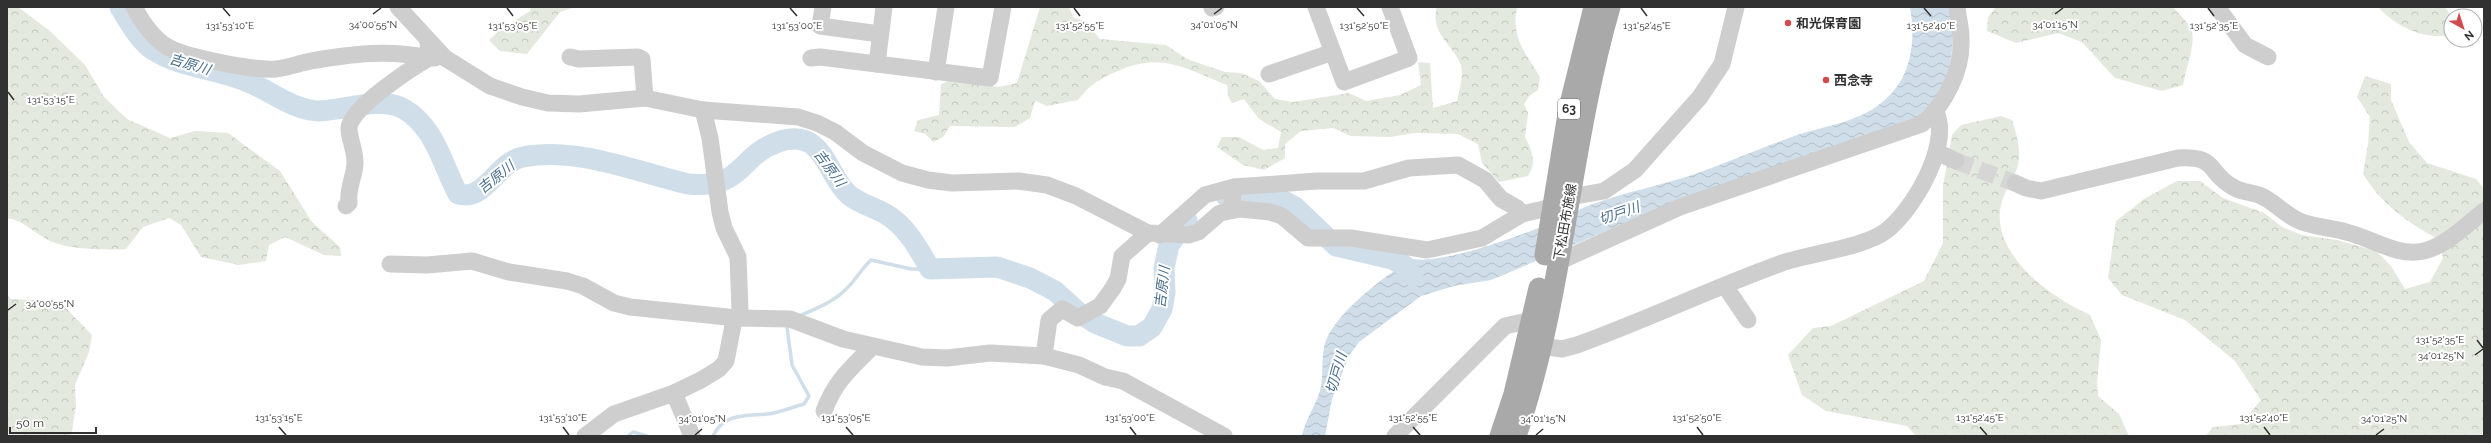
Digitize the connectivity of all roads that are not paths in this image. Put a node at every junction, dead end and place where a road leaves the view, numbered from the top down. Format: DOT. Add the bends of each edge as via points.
graph roads {
  1 [pos="134,7"];
  2 [pos="398,7"];
  3 [pos="823,7"];
  4 [pos="884,7"];
  5 [pos="946,7"];
  6 [pos="1003,7"];
  7 [pos="1316,7"];
  8 [pos="1390,7"];
  9 [pos="1594,7"];
  10 [pos="1610,7"];
  11 [pos="1736,7"];
  12 [pos="1957,7"];
  13 [pos="2217,7"];
  14 [pos="880,34"];
  15 [pos="1333,52"];
  16 [pos="570,57"];
  17 [pos="2268,57"];
  18 [pos="437,58"];
  19 [pos="811,58"];
  20 [pos="877,64"];
  21 [pos="936,72"];
  22 [pos="1269,74"];
  23 [pos="645,98"];
  24 [pos="703,110"];
  25 [pos="1936,112"];
  26 [pos="1937,152"];
  27 [pos="1956,161"];
  28 [pos="2015,183"];
  29 [pos="1234,187"];
  30 [pos="1561,205"];
  31 [pos="346,206"];
  32 [pos="1231,210"];
  33 [pos="2484,211"];
  34 [pos="1522,214"];
  35 [pos="1158,235"];
  36 [pos="1553,261"];
  37 [pos="390,264"];
  38 [pos="1726,286"];
  39 [pos="737,318"];
  40 [pos="1748,320"];
  41 [pos="1540,321"];
  42 [pos="1535,345"];
  43 [pos="872,347"];
  44 [pos="1044,356"];
  45 [pos="674,392"];
  46 [pos="824,411"];
  47 [pos="1211,433"];
  48 [pos="585,436"];
  49 [pos="692,436"];
  50 [pos="1396,436"];
  51 [pos="1500,436"];
  52 [pos="1516,436"];
  1 -- 18 [label="street" via="141,21 155,38 168,47 244,68 278,69 349,55 389,52"];
  2 -- 18 [label="street" via="428,41"];
  3 -- 14 [label="street" via="820,26"];
  4 -- 14 [label="street"];
  5 -- 21 [label="street"];
  6 -- 21 [label="street" via="990,78"];
  7 -- 15 [label="street"];
  8 -- 15 [label="street" via="1409,58 1344,82"];
  9 -- 30 [label="main road, 下松田布施線 / 63" via="1569,108"];
  10 -- 30 [label="main road, 下松田布施線 / 63"];
  11 -- 30 [label="street" via="1722,64 1700,97 1635,170 1604,191"];
  12 -- 25 [label="street" via="1961,39 1955,75"];
  13 -- 17 [label="street" via="2245,45"];
  14 -- 20 [label="street"];
  15 -- 22 [label="street"];
  16 -- 23 [label="street" via="642,59"];
  18 -- 23 [label="street" via="490,86 548,103 579,104"];
  18 -- 31 [label="street" via="363,106 350,122 355,163 348,195 349,203"];
  19 -- 20 [label="street"];
  20 -- 21 [label="street"];
  23 -- 24 [label="street"];
  24 -- 35 [label="street" via="798,117 835,132 882,164 928,180 952,183 1018,181 1047,186 1076,196"];
  24 -- 39 [label="street" via="724,228 738,257 740,310"];
  25 -- 26 [label="street" via="1940,122"];
  25 -- 36 [label="street" via="1916,127 1680,207"];
  26 -- 27 [label="street"];
  26 -- 38 [label="street" via="1931,169 1919,189 1901,216 1886,231 1871,239 1807,255"];
  28 -- 33 [label="street" via="2041,191 2178,158 2194,157 2206,162 2226,183 2238,190 2268,199 2302,222 2346,232 2391,249 2410,253 2426,251 2440,244"];
  29 -- 32 [label="street"];
  29 -- 34 [label="street" via="1317,181 1364,181 1408,168 1458,165 1485,180 1501,199"];
  29 -- 35 [label="street" via="1205,195"];
  30 -- 34 [label="street"];
  30 -- 36 [label="main road, 下松田布施線 / 63"];
  32 -- 34 [label="street" via="1270,212 1282,216 1308,238 1335,237 1427,250 1482,238"];
  32 -- 35 [label="street" via="1220,213 1198,232 1189,235"];
  35 -- 44 [label="street" via="1122,256 1118,279 1100,306 1078,318 1062,309 1049,320"];
  36 -- 41 [label="main road, 下松田布施線 / 63"];
  37 -- 39 [label="street" via="427,265 472,261 509,272 567,281 630,308"];
  38 -- 40 [label="street"];
  38 -- 42 [label="street" via="1578,345 1562,349"];
  39 -- 43 [label="street" via="795,321"];
  39 -- 45 [label="street" via="733,325 726,361 719,369"];
  41 -- 42 [label="main road, 下松田布施線 / 63"];
  41 -- 50 [label="street" via="1505,326"];
  42 -- 51 [label="main road, 下松田布施線 / 63"];
  42 -- 52 [label="main road, 下松田布施線 / 63"];
  43 -- 44 [label="street" via="922,357 947,358 990,353"];
  43 -- 46 [label="street" via="840,378"];
  44 -- 47 [label="street" via="1080,364 1105,377 1123,381"];
  45 -- 48 [label="street" via="614,414"];
  45 -- 49 [label="street"];
}
